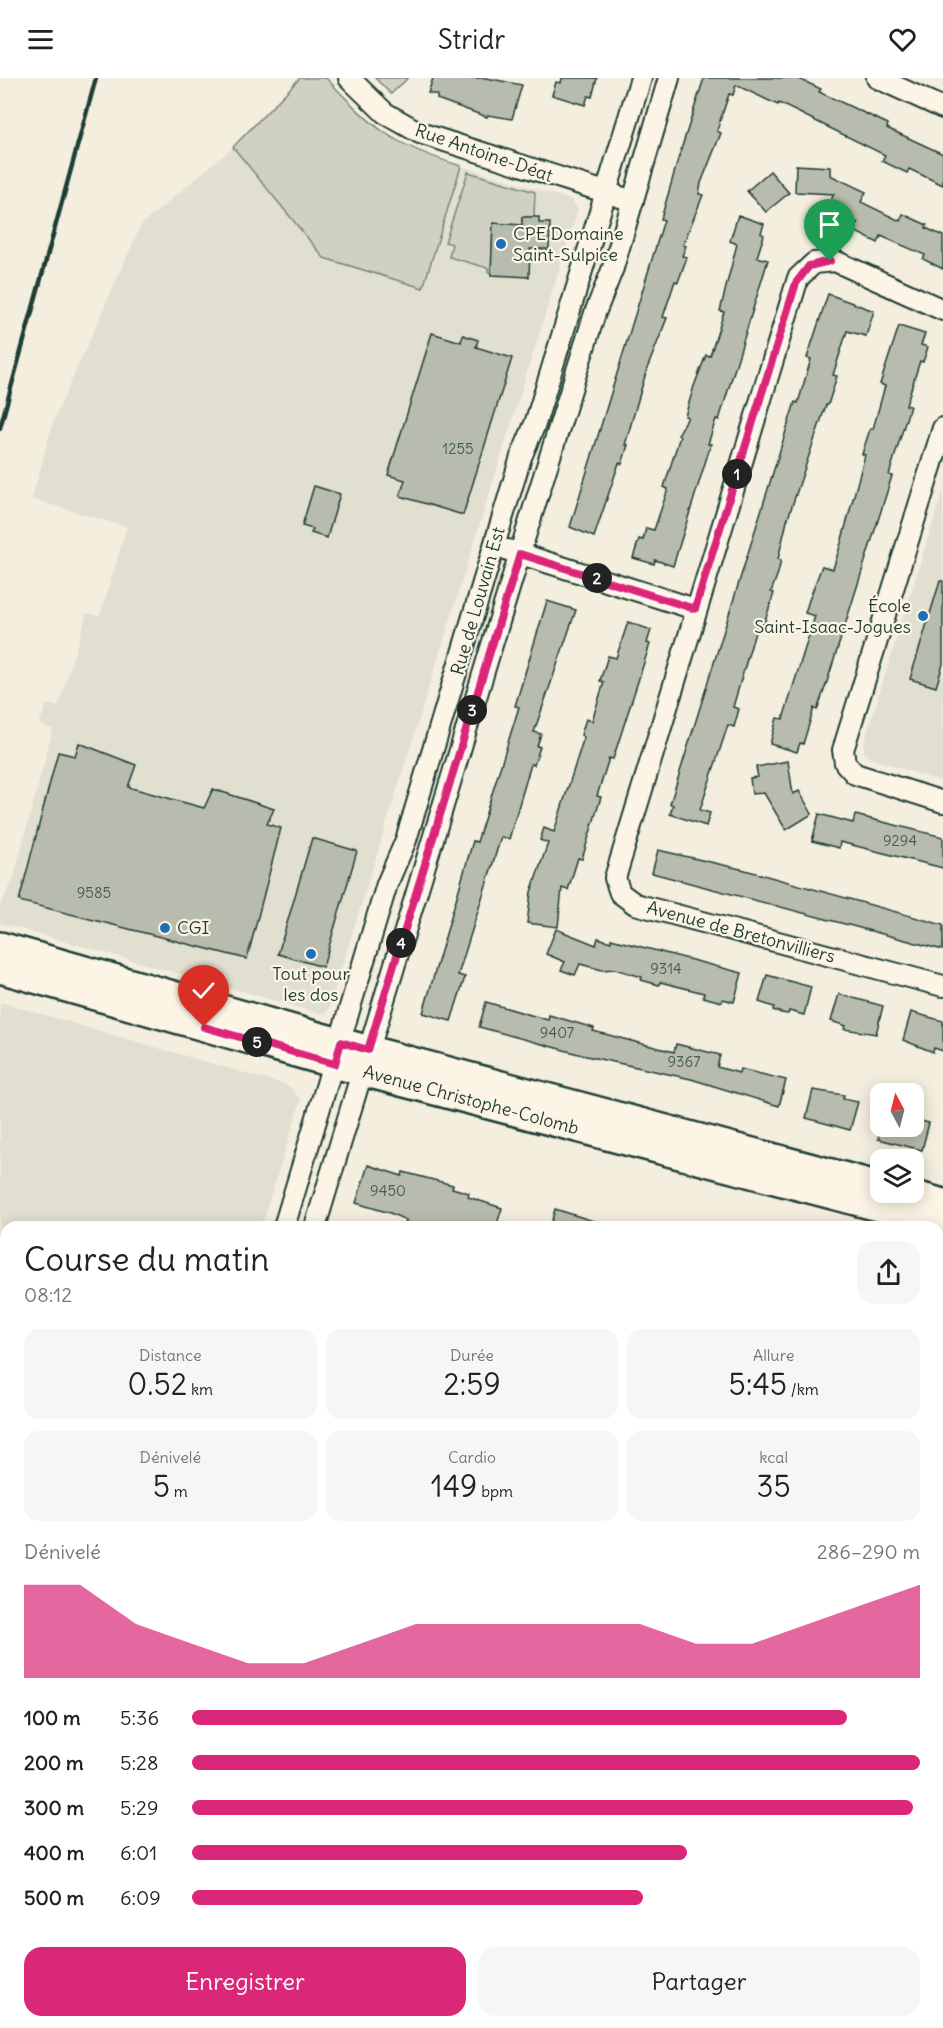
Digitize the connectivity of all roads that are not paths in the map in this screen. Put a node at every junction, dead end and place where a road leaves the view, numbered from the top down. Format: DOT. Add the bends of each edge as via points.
graph roads {
  1 [pos="349,78"];
  2 [pos="641,78"];
  3 [pos="669,78"];
  4 [pos="877,78"];
  5 [pos="943,108"];
  6 [pos="605,192"];
  7 [pos="633,201"];
  8 [pos="943,310"];
  9 [pos="943,428"];
  10 [pos="494,545"];
  11 [pos="520,554"];
  12 [pos="695,609"];
  13 [pos="943,802"];
  14 [pos="0,946"];
  15 [pos="0,969"];
  16 [pos="943,986"];
  17 [pos="338,1053"];
  18 [pos="366,1061"];
  19 [pos="870,1184"];
  20 [pos="924,1198"];
  21 [pos="943,1203"];
  22 [pos="286,1221"];
  23 [pos="317,1221"];
  24 [pos="932,1221"];
  1 -- 6 [label="street, Rue Antoine-Déat" via="385,113 420,133"];
  2 -- 6 [label="street, Rue de Louvain Est"];
  3 -- 7 [label="street, Rue de Louvain Est"];
  4 -- 5 [label="street"];
  6 -- 7 [label="street, Rue Antoine-Déat"];
  6 -- 10 [label="street, Rue de Louvain Est"];
  7 -- 11 [label="street, Rue de Louvain Est"];
  8 -- 12 [label="street, Avenue de Bretonvilliers" via="835,261 814,263 801,273"];
  9 -- 13 [label="street" via="843,750 845,764 855,774"];
  10 -- 11 [label="street"];
  10 -- 17 [label="street, Rue de Louvain Est"];
  11 -- 12 [label="street"];
  11 -- 18 [label="street, Rue de Louvain Est"];
  12 -- 16 [label="street, Avenue de Bretonvilliers" via="616,868 620,893 635,904"];
  14 -- 17 [label="main road, Avenue Christophe-Colomb"];
  15 -- 17 [label="main road, Avenue Christophe-Colomb"];
  17 -- 18 [label="main road, Avenue Christophe-Colomb"];
  17 -- 22 [label="street, Rue de Louvain Est"];
  18 -- 19 [label="main road, Avenue Christophe-Colomb"];
  18 -- 23 [label="street, Rue de Louvain Est"];
  18 -- 24 [label="main road, Avenue Christophe-Colomb"];
  20 -- 21 [label="main road"];
}
